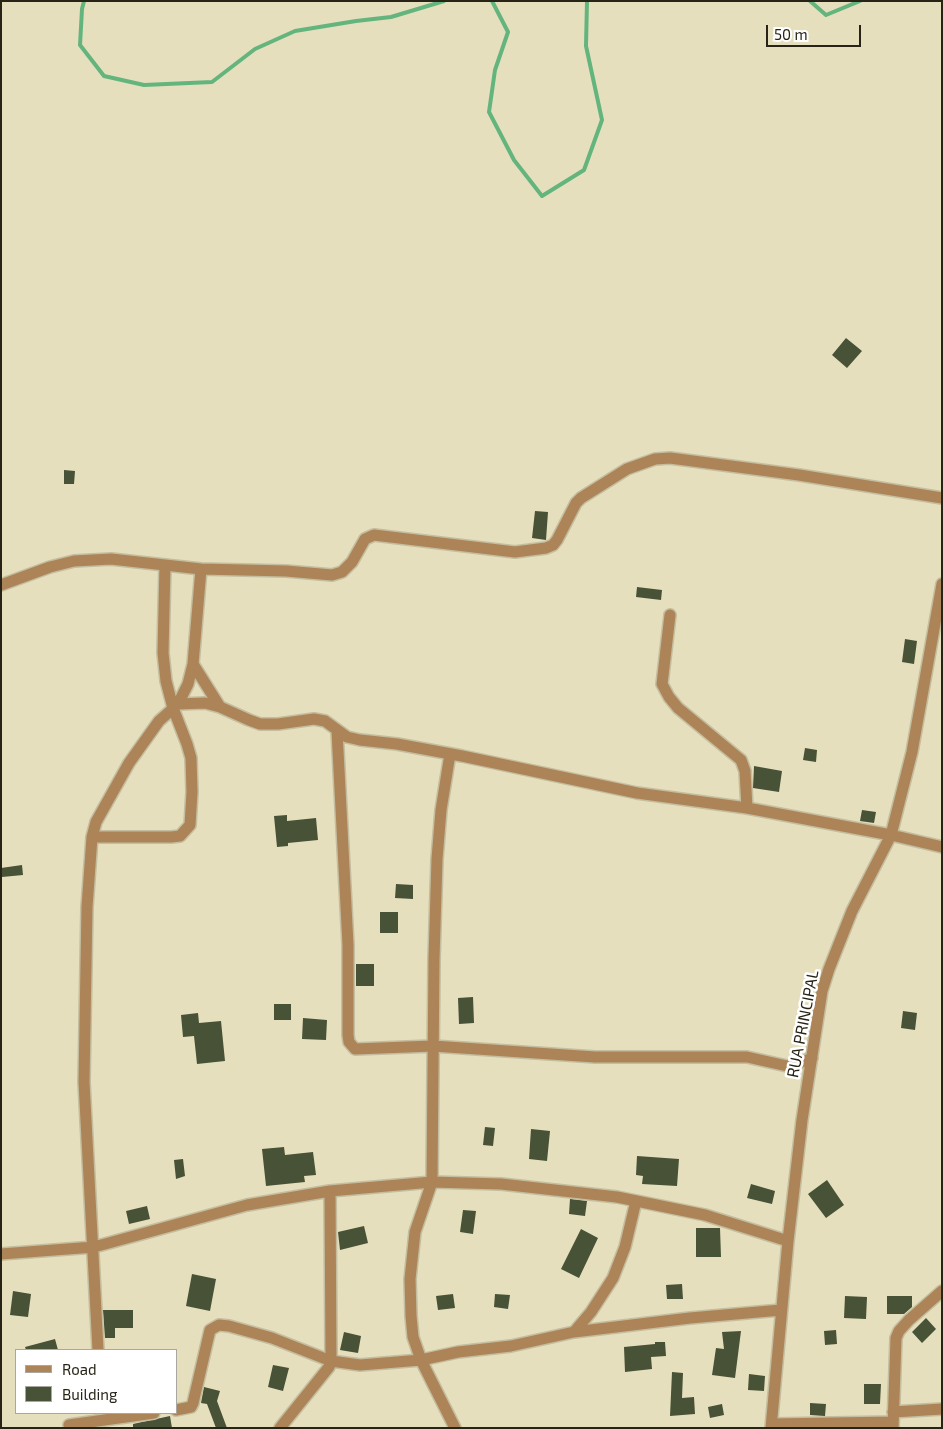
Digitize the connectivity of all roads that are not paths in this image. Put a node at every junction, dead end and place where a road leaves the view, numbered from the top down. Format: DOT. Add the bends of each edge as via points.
graph roads {
  1 [pos="942,498"];
  2 [pos="165,565"];
  3 [pos="201,569"];
  4 [pos="942,584"];
  5 [pos="1,585"];
  6 [pos="670,615"];
  7 [pos="193,664"];
  8 [pos="175,706"];
  9 [pos="220,707"];
  10 [pos="337,731"];
  11 [pos="450,754"];
  12 [pos="747,808"];
  13 [pos="891,834"];
  14 [pos="92,837"];
  15 [pos="942,847"];
  16 [pos="434,1046"];
  17 [pos="812,1058"];
  18 [pos="432,1182"];
  19 [pos="330,1191"];
  20 [pos="636,1201"];
  21 [pos="788,1241"];
  22 [pos="94,1247"];
  23 [pos="1,1254"];
  24 [pos="942,1291"];
  25 [pos="781,1310"];
  26 [pos="574,1332"];
  27 [pos="98,1349"];
  28 [pos="421,1360"];
  29 [pos="331,1361"];
  30 [pos="942,1409"];
  31 [pos="178,1410"];
  32 [pos="76,1414"];
  33 [pos="140,1414"];
  34 [pos="100,1417"];
  35 [pos="893,1421"];
  36 [pos="69,1426"];
  37 [pos="772,1426"];
  38 [pos="280,1428"];
  39 [pos="455,1428"];
  1 -- 3 [label="street" via="799,475 670,458 655,459 627,468 581,498 558,540 546,548 515,552 374,536 365,539 342,572 332,575 278,570"];
  2 -- 3 [label="street"];
  2 -- 5 [label="street" via="111,559 74,561"];
  2 -- 8 [label="street" via="163,653 166,681"];
  3 -- 7 [label="street"];
  4 -- 13 [label="street, RUA PRINCIPAL" via="912,752"];
  6 -- 12 [label="street" via="662,684 678,708 741,760 745,771"];
  7 -- 8 [label="street" via="188,684"];
  7 -- 9 [label="street"];
  8 -- 9 [label="street" via="205,703"];
  8 -- 14 [label="street" via="159,721 129,763 96,822"];
  8 -- 14 [label="street" via="191,758 190,825 180,836"];
  9 -- 10 [label="street" via="260,724 314,720 325,721"];
  10 -- 11 [label="street" via="360,740"];
  10 -- 16 [label="street" via="348,945 349,1042 355,1049"];
  11 -- 12 [label="street" via="637,793"];
  11 -- 16 [label="street" via="437,859"];
  12 -- 13 [label="street"];
  13 -- 15 [label="street"];
  13 -- 17 [label="street, RUA PRINCIPAL" via="852,911 829,969 822,991"];
  14 -- 22 [label="street" via="87,907 84,1082"];
  16 -- 17 [label="street" via="595,1057 747,1057 787,1066"];
  16 -- 18 [label="street"];
  17 -- 21 [label="street, RUA PRINCIPAL"];
  18 -- 19 [label="street"];
  18 -- 20 [label="street" via="500,1184"];
  18 -- 28 [label="street" via="414,1232 412,1250 411,1316 413,1337"];
  19 -- 22 [label="street" via="247,1205"];
  19 -- 29 [label="street"];
  20 -- 21 [label="street" via="705,1215"];
  20 -- 26 [label="street" via="625,1247 613,1278"];
  21 -- 25 [label="street, RUA PRINCIPAL"];
  22 -- 23 [label="street"];
  22 -- 27 [label="street"];
  24 -- 35 [label="street" via="909,1320 896,1338"];
  25 -- 26 [label="street"];
  25 -- 37 [label="street, RUA PRINCIPAL"];
  26 -- 28 [label="street"];
  28 -- 29 [label="street" via="360,1365"];
  28 -- 39 [label="street"];
  29 -- 31 [label="street" via="272,1338 219,1325 210,1330 193,1403 191,1407"];
  29 -- 38 [label="street"];
  30 -- 35 [label="street"];
  32 -- 36 [label="street"];
  33 -- 34 [label="street"];
  34 -- 36 [label="street"];
  35 -- 37 [label="street"];
}
